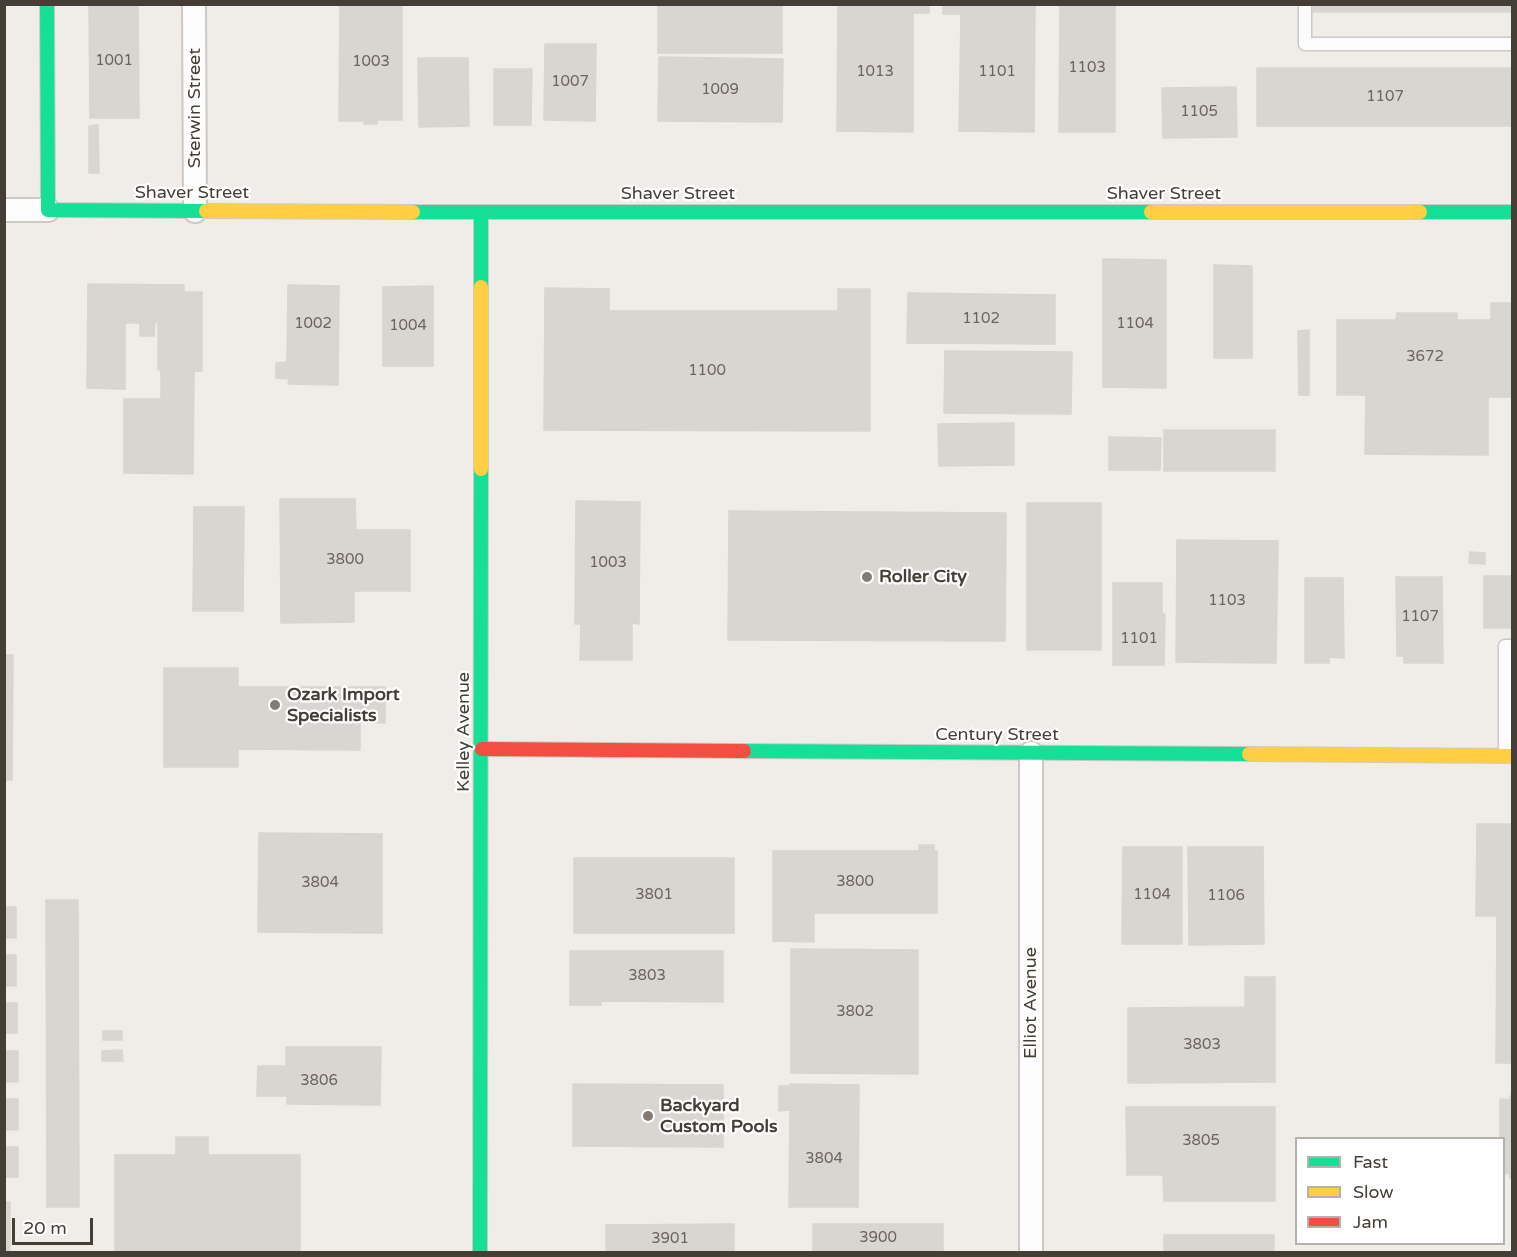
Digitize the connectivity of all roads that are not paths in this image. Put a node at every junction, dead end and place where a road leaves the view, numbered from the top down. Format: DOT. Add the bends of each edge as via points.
graph roads {
  1 [pos="47,4"];
  2 [pos="194,4"];
  3 [pos="1305,4"];
  4 [pos="1512,44"];
  5 [pos="4,210"];
  6 [pos="48,210"];
  7 [pos="195,211"];
  8 [pos="481,212"];
  9 [pos="1512,213"];
  10 [pos="1512,646"];
  11 [pos="482,749"];
  12 [pos="1031,753"];
  13 [pos="1509,756"];
  14 [pos="480,1252"];
  15 [pos="1031,1252"];
  1 -- 6 [label="street"];
  2 -- 7 [label="street, Sterwin Street"];
  3 -- 4 [label="lane" via="1305,44"];
  5 -- 6 [label="street"];
  6 -- 7 [label="street, Shaver Street"];
  7 -- 8 [label="street, Shaver Street"];
  8 -- 9 [label="street, Shaver Street"];
  8 -- 11 [label="street, Kelley Avenue"];
  10 -- 13 [label="lane" via="1505,646"];
  11 -- 12 [label="street, Century Street"];
  11 -- 14 [label="street, Kelley Avenue"];
  12 -- 13 [label="street, Century Street"];
  12 -- 15 [label="street, Elliot Avenue"];
}
